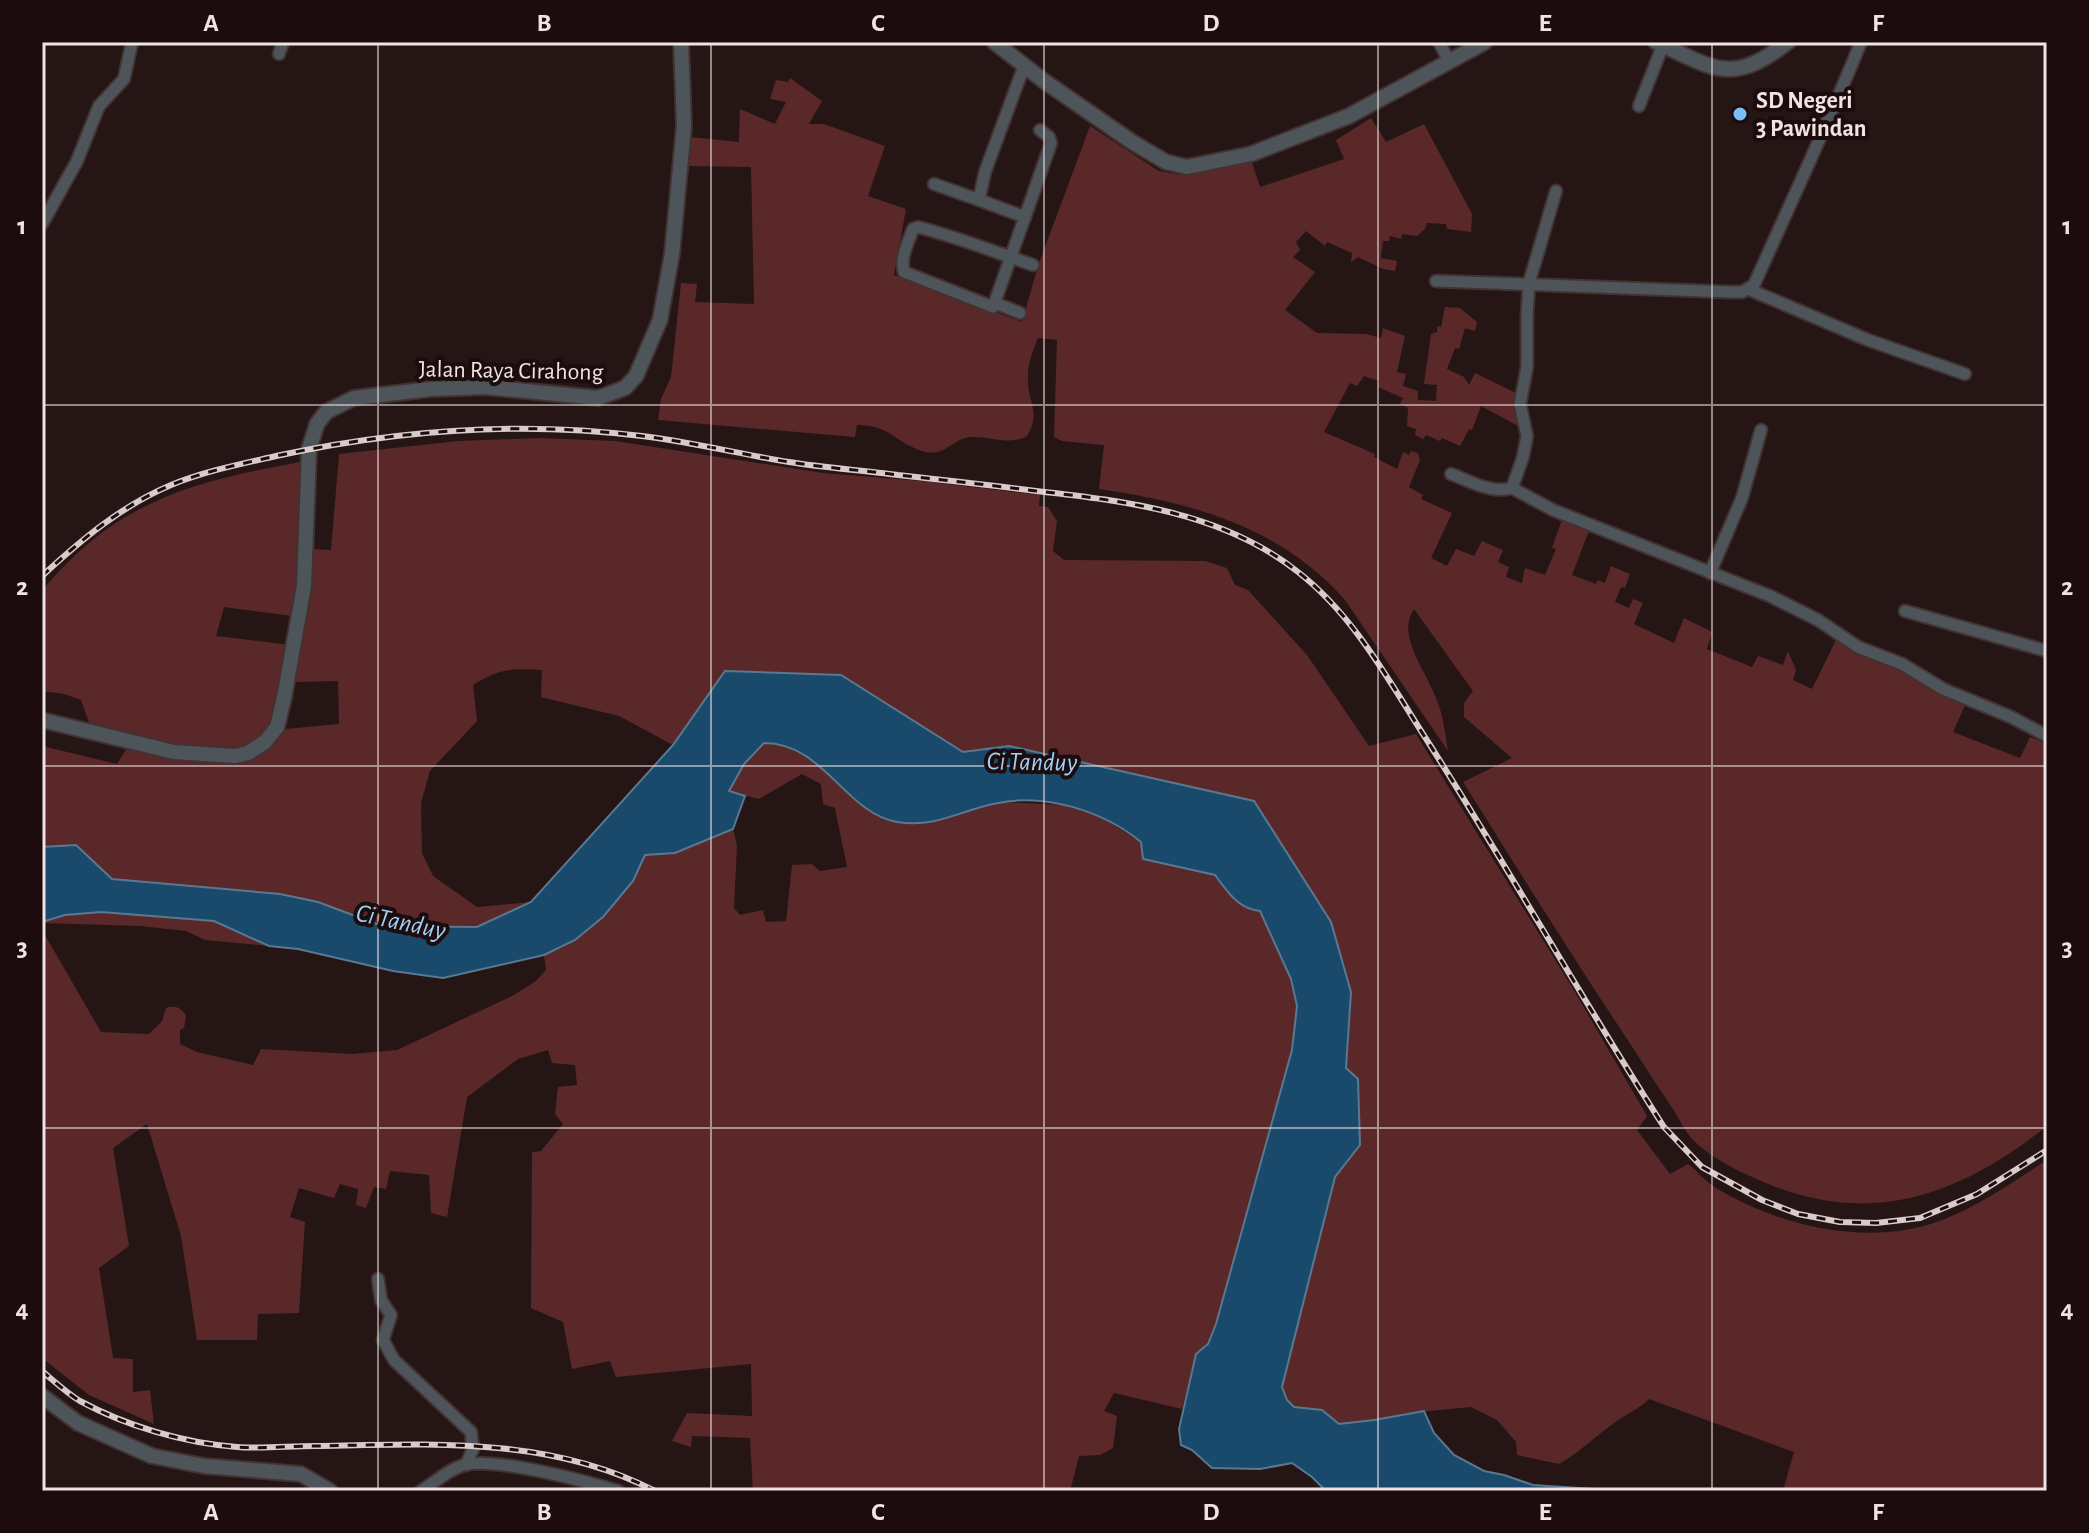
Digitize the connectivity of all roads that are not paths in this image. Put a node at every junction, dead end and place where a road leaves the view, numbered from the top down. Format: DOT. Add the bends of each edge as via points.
graph roads {
  1 [pos="132,42"];
  2 [pos="681,42"];
  3 [pos="994,42"];
  4 [pos="1439,42"];
  5 [pos="1485,42"];
  6 [pos="1788,42"];
  7 [pos="1861,42"];
  8 [pos="1660,43"];
  9 [pos="1449,61"];
  10 [pos="1024,66"];
  11 [pos="1639,106"];
  12 [pos="1040,130"];
  13 [pos="934,184"];
  14 [pos="1556,191"];
  15 [pos="979,200"];
  16 [pos="1025,217"];
  17 [pos="42,224"];
  18 [pos="1011,257"];
  19 [pos="1033,265"];
  20 [pos="1436,281"];
  21 [pos="1529,283"];
  22 [pos="1748,289"];
  23 [pos="995,303"];
  24 [pos="1020,313"];
  25 [pos="1965,374"];
  26 [pos="1761,430"];
  27 [pos="1451,474"];
  28 [pos="1512,488"];
  29 [pos="1710,573"];
  30 [pos="1905,611"];
  31 [pos="2047,651"];
  32 [pos="42,720"];
  33 [pos="2047,736"];
  34 [pos="378,1279"];
  35 [pos="42,1396"];
  36 [pos="466,1465"];
  37 [pos="330,1491"];
  38 [pos="421,1491"];
  39 [pos="618,1491"];
  1 -- 17 [label="street" via="124,79 99,106 77,161"];
  2 -- 32 [label="street, Jalan Raya Cirahong" via="684,126 672,254 660,320 641,366 625,388 598,398 486,387 431,389 354,398 326,412 309,449 304,586 284,698 277,727 248,753 174,752"];
  3 -- 10 [label="street"];
  4 -- 9 [label="street"];
  5 -- 9 [label="street"];
  6 -- 8 [label="street" via="1759,64 1729,69 1694,61"];
  7 -- 22 [label="street"];
  8 -- 11 [label="street"];
  9 -- 10 [label="street" via="1349,116 1251,154 1187,167 1166,162 1132,142"];
  10 -- 15 [label="street"];
  12 -- 16 [label="street" via="1051,143"];
  13 -- 15 [label="street"];
  14 -- 21 [label="street"];
  15 -- 16 [label="street"];
  16 -- 18 [label="street"];
  18 -- 19 [label="street"];
  18 -- 23 [label="street"];
  18 -- 23 [label="street" via="918,227 903,257 904,272 977,302 993,307"];
  20 -- 21 [label="street"];
  21 -- 22 [label="street"];
  21 -- 28 [label="street" via="1527,367 1520,404 1527,436"];
  22 -- 25 [label="street"];
  23 -- 24 [label="street"];
  26 -- 29 [label="street" via="1742,498"];
  27 -- 28 [label="street" via="1500,491"];
  28 -- 29 [label="street" via="1553,510"];
  29 -- 33 [label="street" via="1783,602 1858,647"];
  30 -- 31 [label="street"];
  34 -- 36 [label="street" via="381,1300 391,1315 383,1340 394,1360 471,1432 473,1449"];
  35 -- 37 [label="street" via="78,1423 152,1456 301,1474"];
  36 -- 38 [label="street"];
  36 -- 39 [label="street" via="527,1469"];
}
